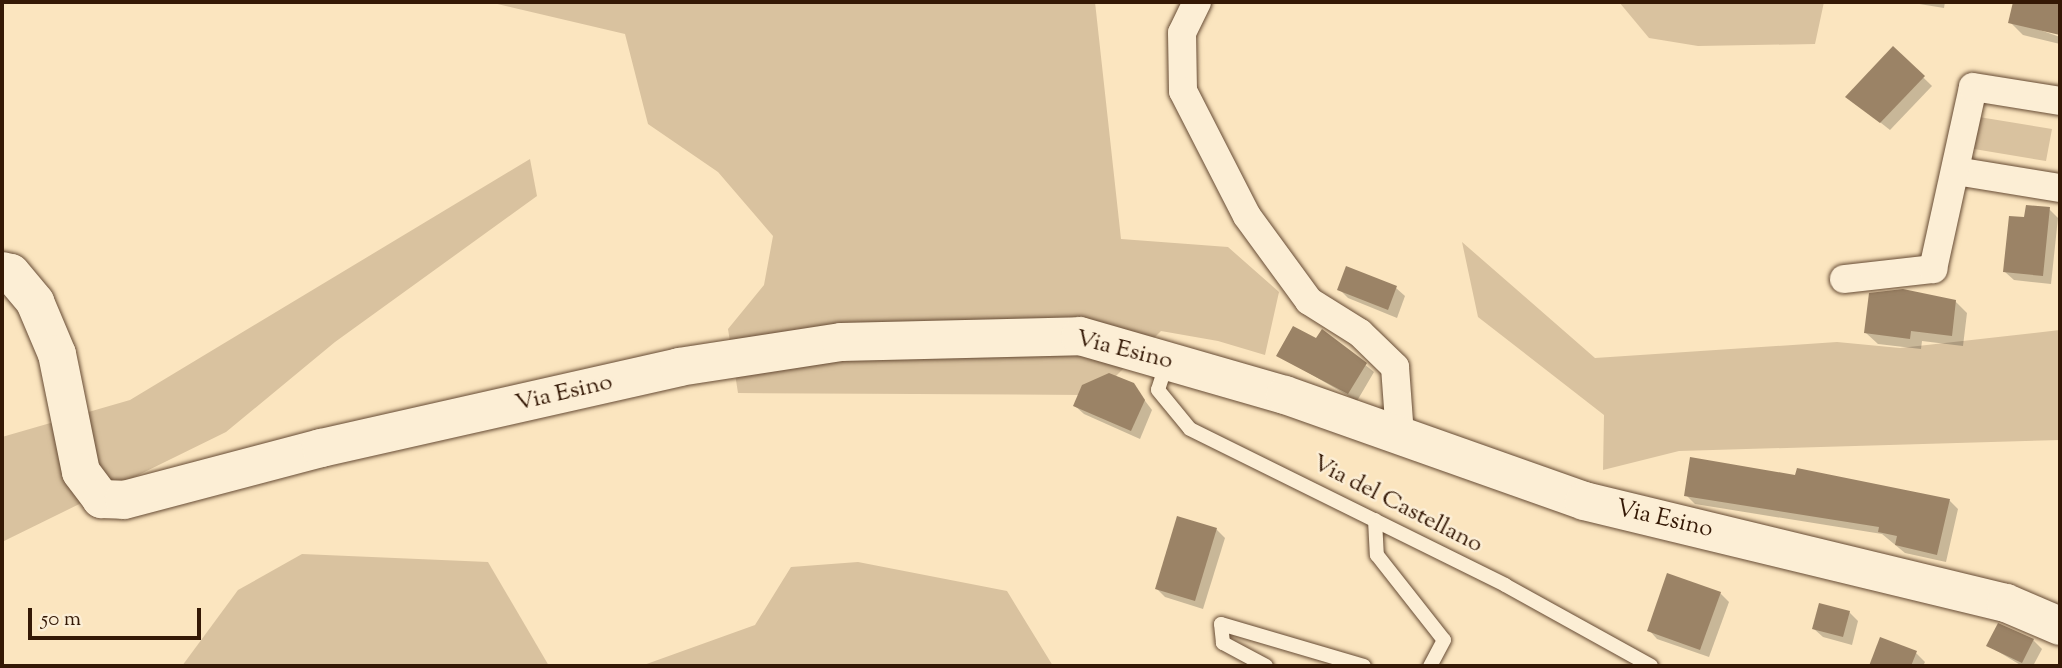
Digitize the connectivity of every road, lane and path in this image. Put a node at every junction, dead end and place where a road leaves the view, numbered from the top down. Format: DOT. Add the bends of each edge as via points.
graph roads {
  1 [pos="1197,2"];
  2 [pos="2060,101"];
  3 [pos="1956,171"];
  4 [pos="2060,188"];
  5 [pos="2,271"];
  6 [pos="1844,279"];
  7 [pos="1167,361"];
  8 [pos="1400,435"];
  9 [pos="1375,520"];
  10 [pos="2060,626"];
  11 [pos="1266,666"];
  12 [pos="1364,666"];
  13 [pos="1430,666"];
  14 [pos="1651,666"];
  1 -- 8 [label="street" via="1182,33 1183,91 1247,216 1309,301 1360,333 1395,367"];
  2 -- 3 [label="street" via="1973,87"];
  3 -- 4 [label="street"];
  3 -- 6 [label="street" via="1934,269"];
  5 -- 7 [label="street, Via Esino" via="11,273 35,302 57,354 81,472 101,499 124,499 321,448 679,367 841,342 1080,336"];
  7 -- 8 [label="street, Via Esino"];
  7 -- 9 [label="lane, Via del Castellano" via="1158,390 1190,429"];
  8 -- 10 [label="street, Via Esino" via="1584,501 2006,603"];
  9 -- 13 [label="lane" via="1377,555 1444,640"];
  9 -- 14 [label="lane, Via del Castellano"];
  11 -- 12 [label="lane" via="1223,643 1221,624"];
}
